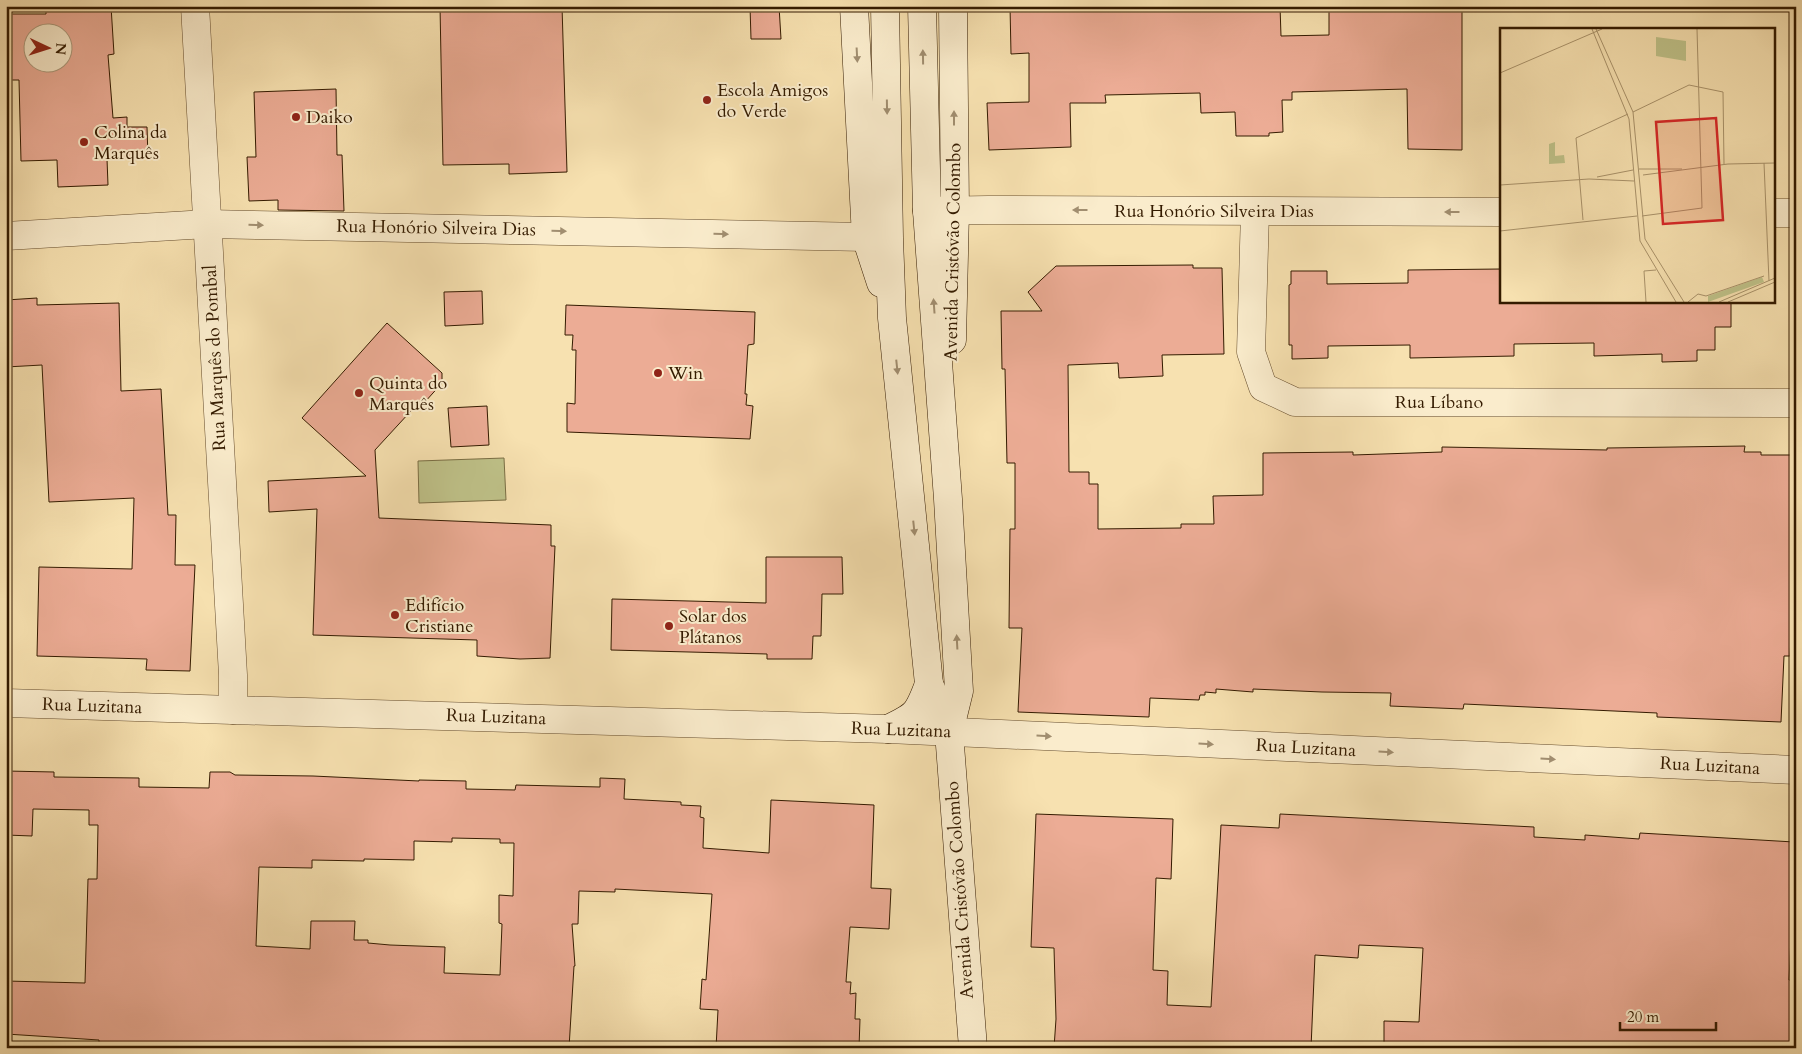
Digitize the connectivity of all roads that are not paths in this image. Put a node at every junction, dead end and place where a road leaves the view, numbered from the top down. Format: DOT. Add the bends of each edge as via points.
graph roads {
  1 [pos="195,6"];
  2 [pos="854,6"];
  3 [pos="885,6"];
  4 [pos="922,6"];
  5 [pos="953,6"];
  6 [pos="927,211"];
  7 [pos="955,211"];
  8 [pos="1255,212"];
  9 [pos="1500,212"];
  10 [pos="1774,213"];
  11 [pos="1796,213"];
  12 [pos="207,224"];
  13 [pos="6,236"];
  14 [pos="878,237"];
  15 [pos="1796,403"];
  16 [pos="948,499"];
  17 [pos="929,684"];
  18 [pos="6,703"];
  19 [pos="233,710"];
  20 [pos="888,729"];
  21 [pos="949,732"];
  22 [pos="1796,770"];
  23 [pos="973,1048"];
  1 -- 12 [label="street, Rua Marquês do Pombal"];
  2 -- 14 [label="street, Avenida Cristóvão Colombo, one-way"];
  3 -- 14 [label="street, one-way"];
  6 -- 4 [label="street, Avenida Cristóvão Colombo, one-way"];
  7 -- 5 [label="street, Avenida Cristóvão Colombo, one-way"];
  6 -- 7 [label="street, Rua Honório Silveira Dias"];
  16 -- 6 [label="street, Avenida Cristóvão Colombo, one-way"];
  8 -- 7 [label="street, Rua Honório Silveira Dias, one-way"];
  7 -- 16 [label="street, Avenida Cristóvão Colombo"];
  9 -- 8 [label="street, Rua Honório Silveira Dias, one-way"];
  8 -- 15 [label="street, Rua Líbano" via="1251,352 1262,387 1295,402"];
  10 -- 11 [label="street"];
  12 -- 13 [label="street, Rua Honório Silveira Dias"];
  12 -- 14 [label="street, Rua Honório Silveira Dias, one-way"];
  12 -- 19 [label="street, Rua Marquês do Pombal"];
  14 -- 17 [label="street, Avenida Cristóvão Colombo, one-way" via="892,318"];
  21 -- 16 [label="street, Avenida Cristóvão Colombo, one-way" via="960,691"];
  17 -- 20 [label="street" via="912,718"];
  17 -- 21 [label="street, Avenida Cristóvão Colombo"];
  18 -- 19 [label="street, Rua Luzitana"];
  19 -- 20 [label="street, Rua Luzitana"];
  20 -- 21 [label="street, Rua Luzitana"];
  21 -- 22 [label="street, Rua Luzitana, one-way"];
  21 -- 23 [label="street, Avenida Cristóvão Colombo"];
}
